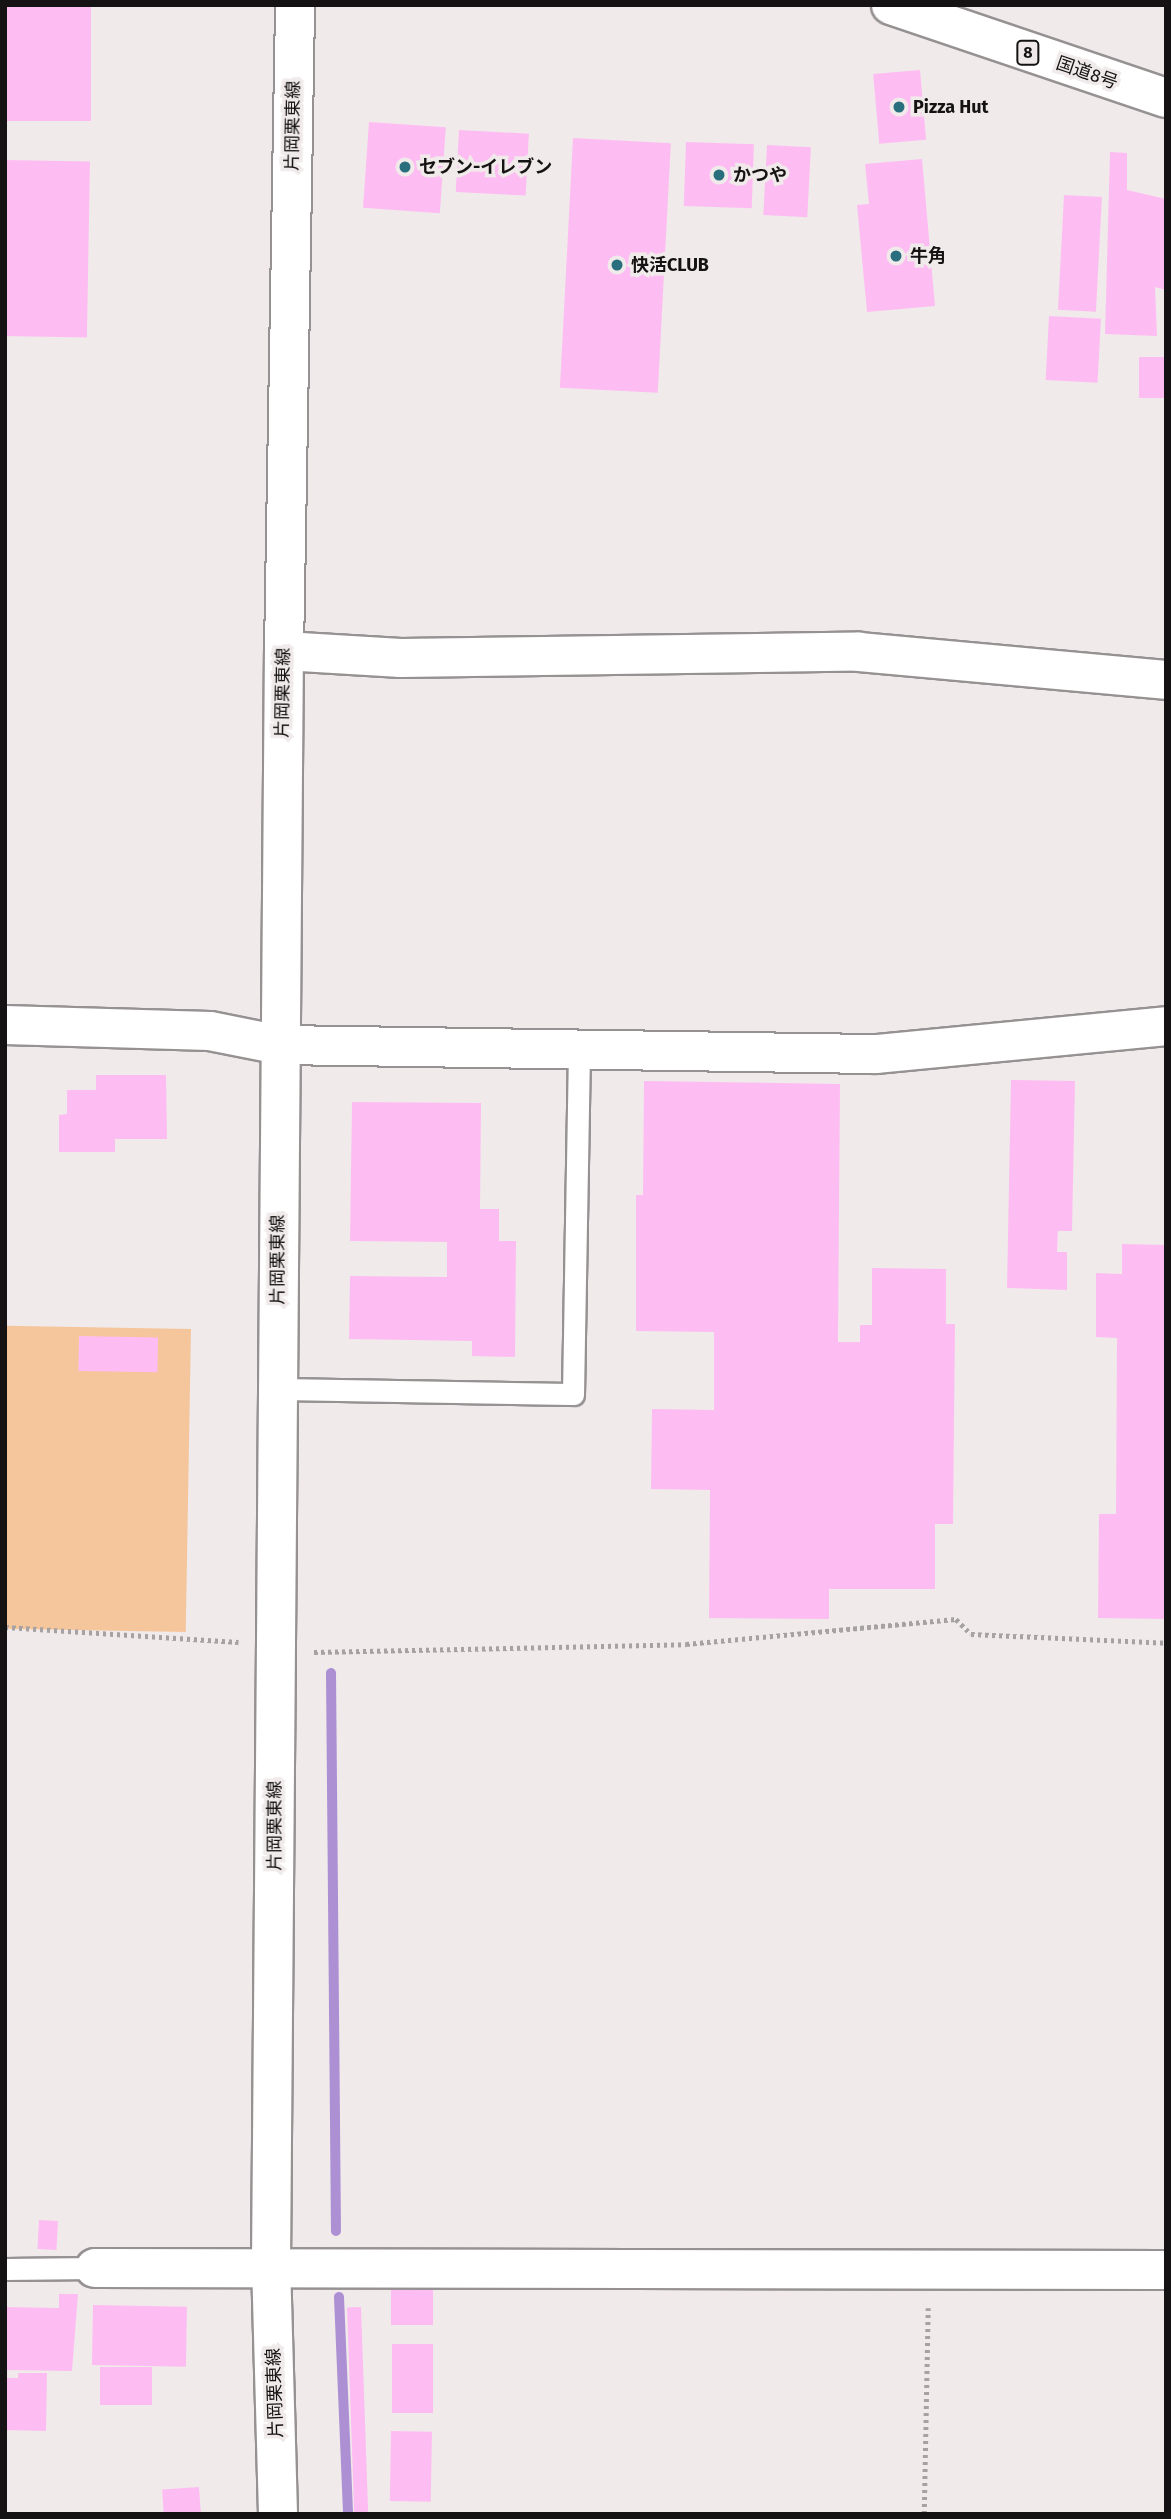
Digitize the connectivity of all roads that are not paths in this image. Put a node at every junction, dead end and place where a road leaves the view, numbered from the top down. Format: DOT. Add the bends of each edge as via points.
graph roads {
  1 [pos="295,5"];
  2 [pos="891,5"];
  3 [pos="1166,98"];
  4 [pos="284,651"];
  5 [pos="1166,680"];
  6 [pos="5,1025"];
  7 [pos="1166,1026"];
  8 [pos="280,1045"];
  9 [pos="579,1050"];
  10 [pos="278,1388"];
  11 [pos="271,2265"];
  12 [pos="95,2268"];
  13 [pos="5,2269"];
  14 [pos="1166,2270"];
  15 [pos="278,2514"];
  1 -- 4 [label="main road, 片岡栗東線"];
  2 -- 3 [label="main road, 国道8号 / 8"];
  4 -- 5 [label="main road" via="401,658 859,652"];
  4 -- 8 [label="main road, 片岡栗東線"];
  6 -- 8 [label="main road" via="210,1031"];
  7 -- 9 [label="main road" via="876,1054"];
  8 -- 9 [label="main road"];
  8 -- 10 [label="main road, 片岡栗東線"];
  9 -- 10 [label="lane" via="573,1394"];
  10 -- 11 [label="main road, 片岡栗東線"];
  11 -- 12 [label="main road"];
  11 -- 14 [label="main road"];
  11 -- 15 [label="main road, 片岡栗東線"];
  12 -- 13 [label="lane"];
}
